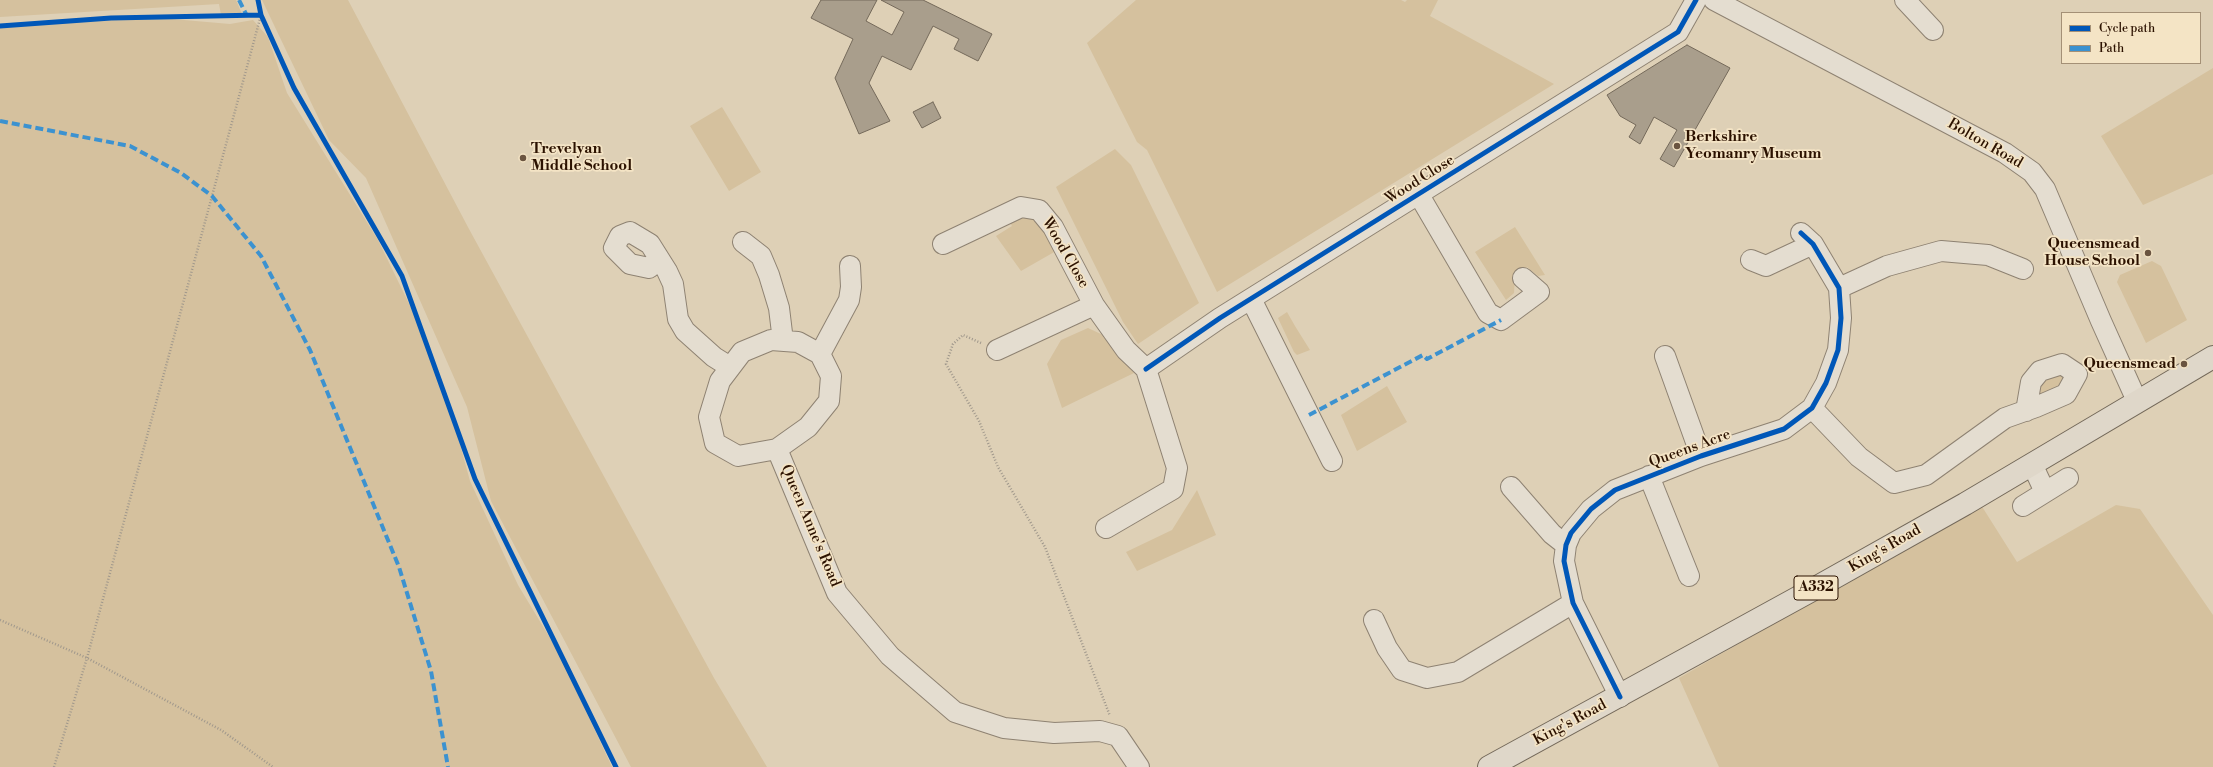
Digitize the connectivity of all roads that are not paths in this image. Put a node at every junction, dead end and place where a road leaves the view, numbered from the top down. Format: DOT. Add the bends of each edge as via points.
graph roads {
  1 [pos="1696,0"];
  2 [pos="1714,0"];
  3 [pos="1905,0"];
  4 [pos="1933,30"];
  5 [pos="1419,195"];
  6 [pos="743,242"];
  7 [pos="943,244"];
  8 [pos="659,260"];
  9 [pos="1751,260"];
  10 [pos="850,266"];
  11 [pos="2023,269"];
  12 [pos="1523,278"];
  13 [pos="1839,288"];
  14 [pos="1251,299"];
  15 [pos="1094,305"];
  16 [pos="783,341"];
  17 [pos="997,350"];
  18 [pos="820,354"];
  19 [pos="1665,356"];
  20 [pos="2213,357"];
  21 [pos="730,367"];
  22 [pos="1146,369"];
  23 [pos="2137,401"];
  24 [pos="1812,408"];
  25 [pos="2026,410"];
  26 [pos="778,448"];
  27 [pos="1701,456"];
  28 [pos="1332,461"];
  29 [pos="2032,464"];
  30 [pos="1649,476"];
  31 [pos="2068,478"];
  32 [pos="1511,487"];
  33 [pos="2045,492"];
  34 [pos="2023,506"];
  35 [pos="1106,528"];
  36 [pos="1566,545"];
  37 [pos="1689,576"];
  38 [pos="1573,603"];
  39 [pos="1374,620"];
  40 [pos="1620,696"];
  41 [pos="1139,767"];
  42 [pos="1489,767"];
  1 -- 5 [label="street, Wood Close" via="1678,32"];
  2 -- 23 [label="street, Bolton Road" via="2005,153 2032,172 2045,189"];
  3 -- 4 [label="street"];
  5 -- 12 [label="street, Wood Close" via="1488,313 1501,320 1539,292"];
  5 -- 14 [label="street, Wood Close"];
  6 -- 16 [label="street" via="761,256 769,275 779,308"];
  7 -- 15 [label="street, Wood Close" via="1021,207 1039,210 1053,227"];
  8 -- 21 [label="street" via="673,284 678,319 685,331 714,357"];
  9 -- 13 [label="street, Queens Acre" via="1766,266 1807,238"];
  10 -- 18 [label="street" via="852,287 849,300"];
  11 -- 13 [label="street" via="1988,255 1940,251 1887,266"];
  13 -- 24 [label="street, Queens Acre" via="1841,318 1838,350 1826,382"];
  14 -- 22 [label="street, Wood Close"];
  14 -- 28 [label="street"];
  15 -- 17 [label="street, Wood Close"];
  15 -- 22 [label="street, Wood Close" via="1126,350"];
  16 -- 18 [label="street, Queen Anne's Road" via="798,342"];
  16 -- 21 [label="street, Queen Anne's Road" via="771,340 742,352"];
  18 -- 26 [label="street, Queen Anne's Road" via="831,376 829,400 808,428"];
  19 -- 27 [label="street, Queens Acre"];
  20 -- 23 [label="main road, King's Road / A332"];
  21 -- 26 [label="street, Queen Anne's Road" via="720,381 709,417 715,443 738,456"];
  22 -- 35 [label="street, Wood Close" via="1177,468 1173,489"];
  23 -- 29 [label="main road, King's Road / A332"];
  24 -- 25 [label="street" via="1859,457 1894,483 1926,475 2005,418"];
  24 -- 27 [label="street, Queens Acre" via="1784,429"];
  26 -- 41 [label="street, Queen Anne's Road" via="837,593 890,656 955,712 1004,728 1054,733 1100,731 1118,736"];
  27 -- 30 [label="street, Queens Acre"];
  29 -- 33 [label="street"];
  29 -- 40 [label="main road, King's Road / A332"];
  30 -- 36 [label="street, Queens Acre" via="1615,490 1591,509"];
  30 -- 37 [label="street, Queens Acre"];
  31 -- 33 [label="street"];
  32 -- 36 [label="street" via="1552,534"];
  33 -- 34 [label="street"];
  36 -- 38 [label="street, Queens Acre" via="1564,561"];
  38 -- 39 [label="street" via="1458,672 1427,678 1402,670 1387,648"];
  38 -- 40 [label="street, Queens Acre"];
  40 -- 42 [label="main road, King's Road / A332"];
}
